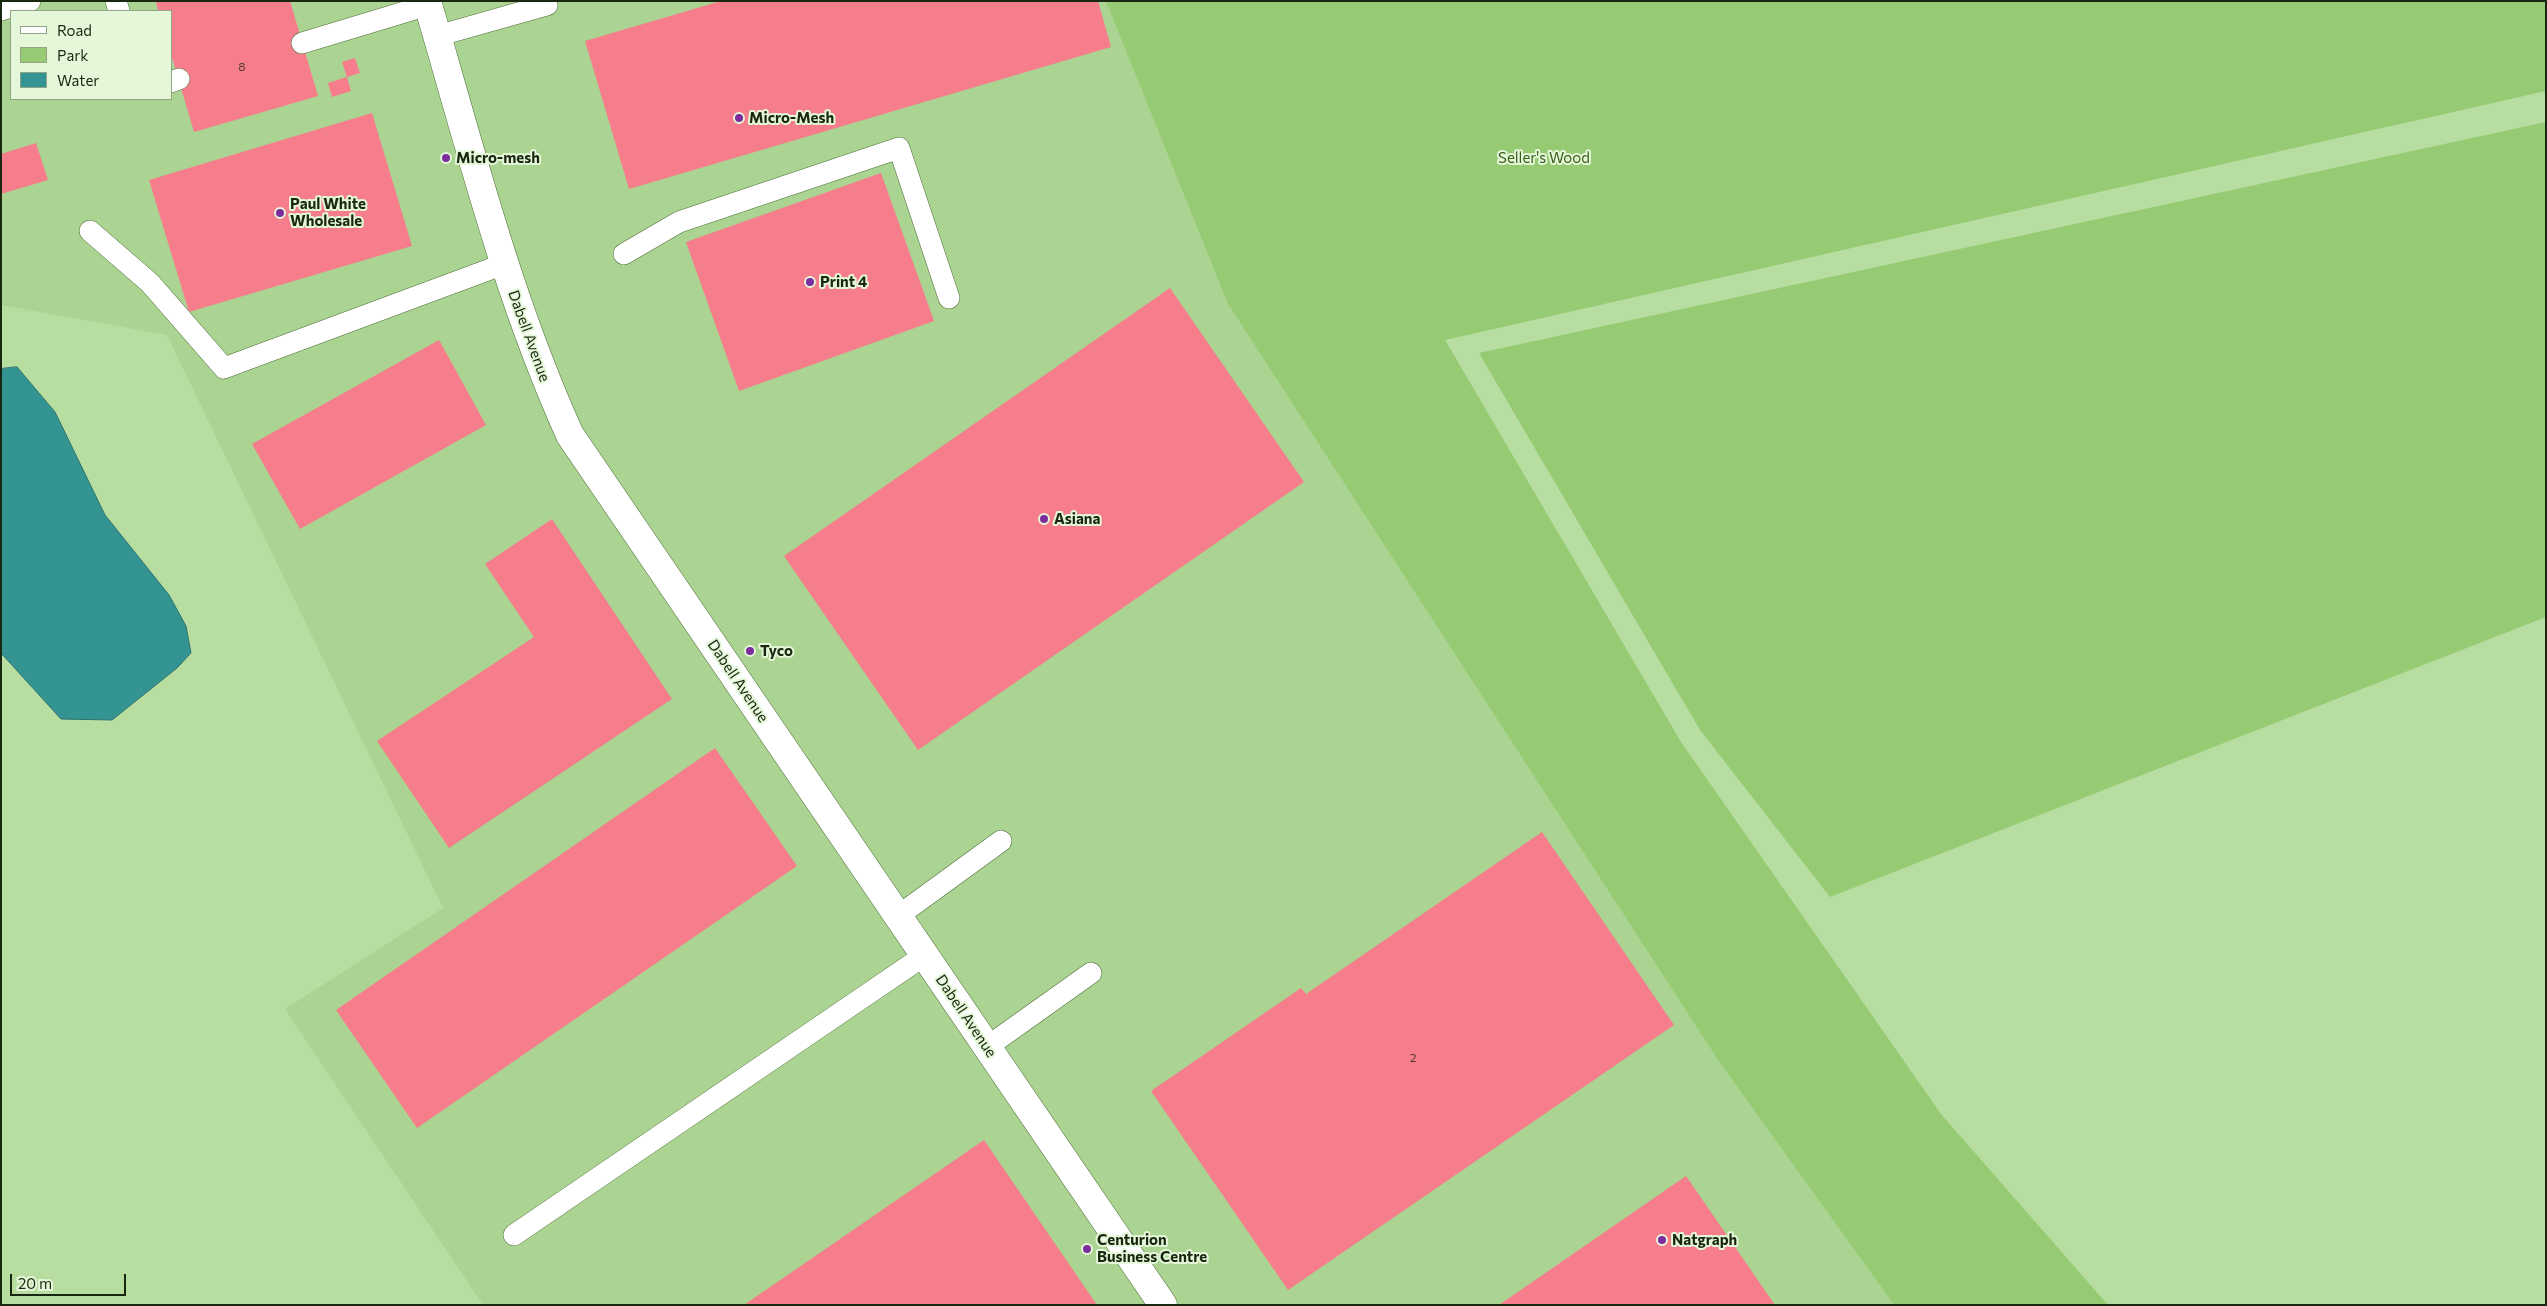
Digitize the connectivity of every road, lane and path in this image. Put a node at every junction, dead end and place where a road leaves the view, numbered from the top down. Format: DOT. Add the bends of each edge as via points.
graph roads {
  1 [pos="30,1"];
  2 [pos="428,3"];
  3 [pos="547,5"];
  4 [pos="1,10"];
  5 [pos="437,36"];
  6 [pos="302,43"];
  7 [pos="90,232"];
  8 [pos="624,254"];
  9 [pos="504,264"];
  10 [pos="948,298"];
  11 [pos="1002,841"];
  12 [pos="898,916"];
  13 [pos="925,955"];
  14 [pos="1091,972"];
  15 [pos="987,1047"];
  16 [pos="514,1235"];
  17 [pos="1163,1305"];
  1 -- 4 [label="lane"];
  2 -- 5 [label="street, Dabell Avenue"];
  2 -- 6 [label="lane"];
  3 -- 5 [label="lane"];
  5 -- 9 [label="street, Dabell Avenue"];
  7 -- 9 [label="lane" via="150,283 224,368"];
  8 -- 10 [label="lane" via="679,222 899,148"];
  9 -- 12 [label="street, Dabell Avenue" via="541,372 570,435"];
  11 -- 12 [label="lane"];
  12 -- 13 [label="street, Dabell Avenue"];
  13 -- 15 [label="street, Dabell Avenue"];
  13 -- 16 [label="lane"];
  14 -- 15 [label="lane"];
  15 -- 17 [label="street, Dabell Avenue"];
}
